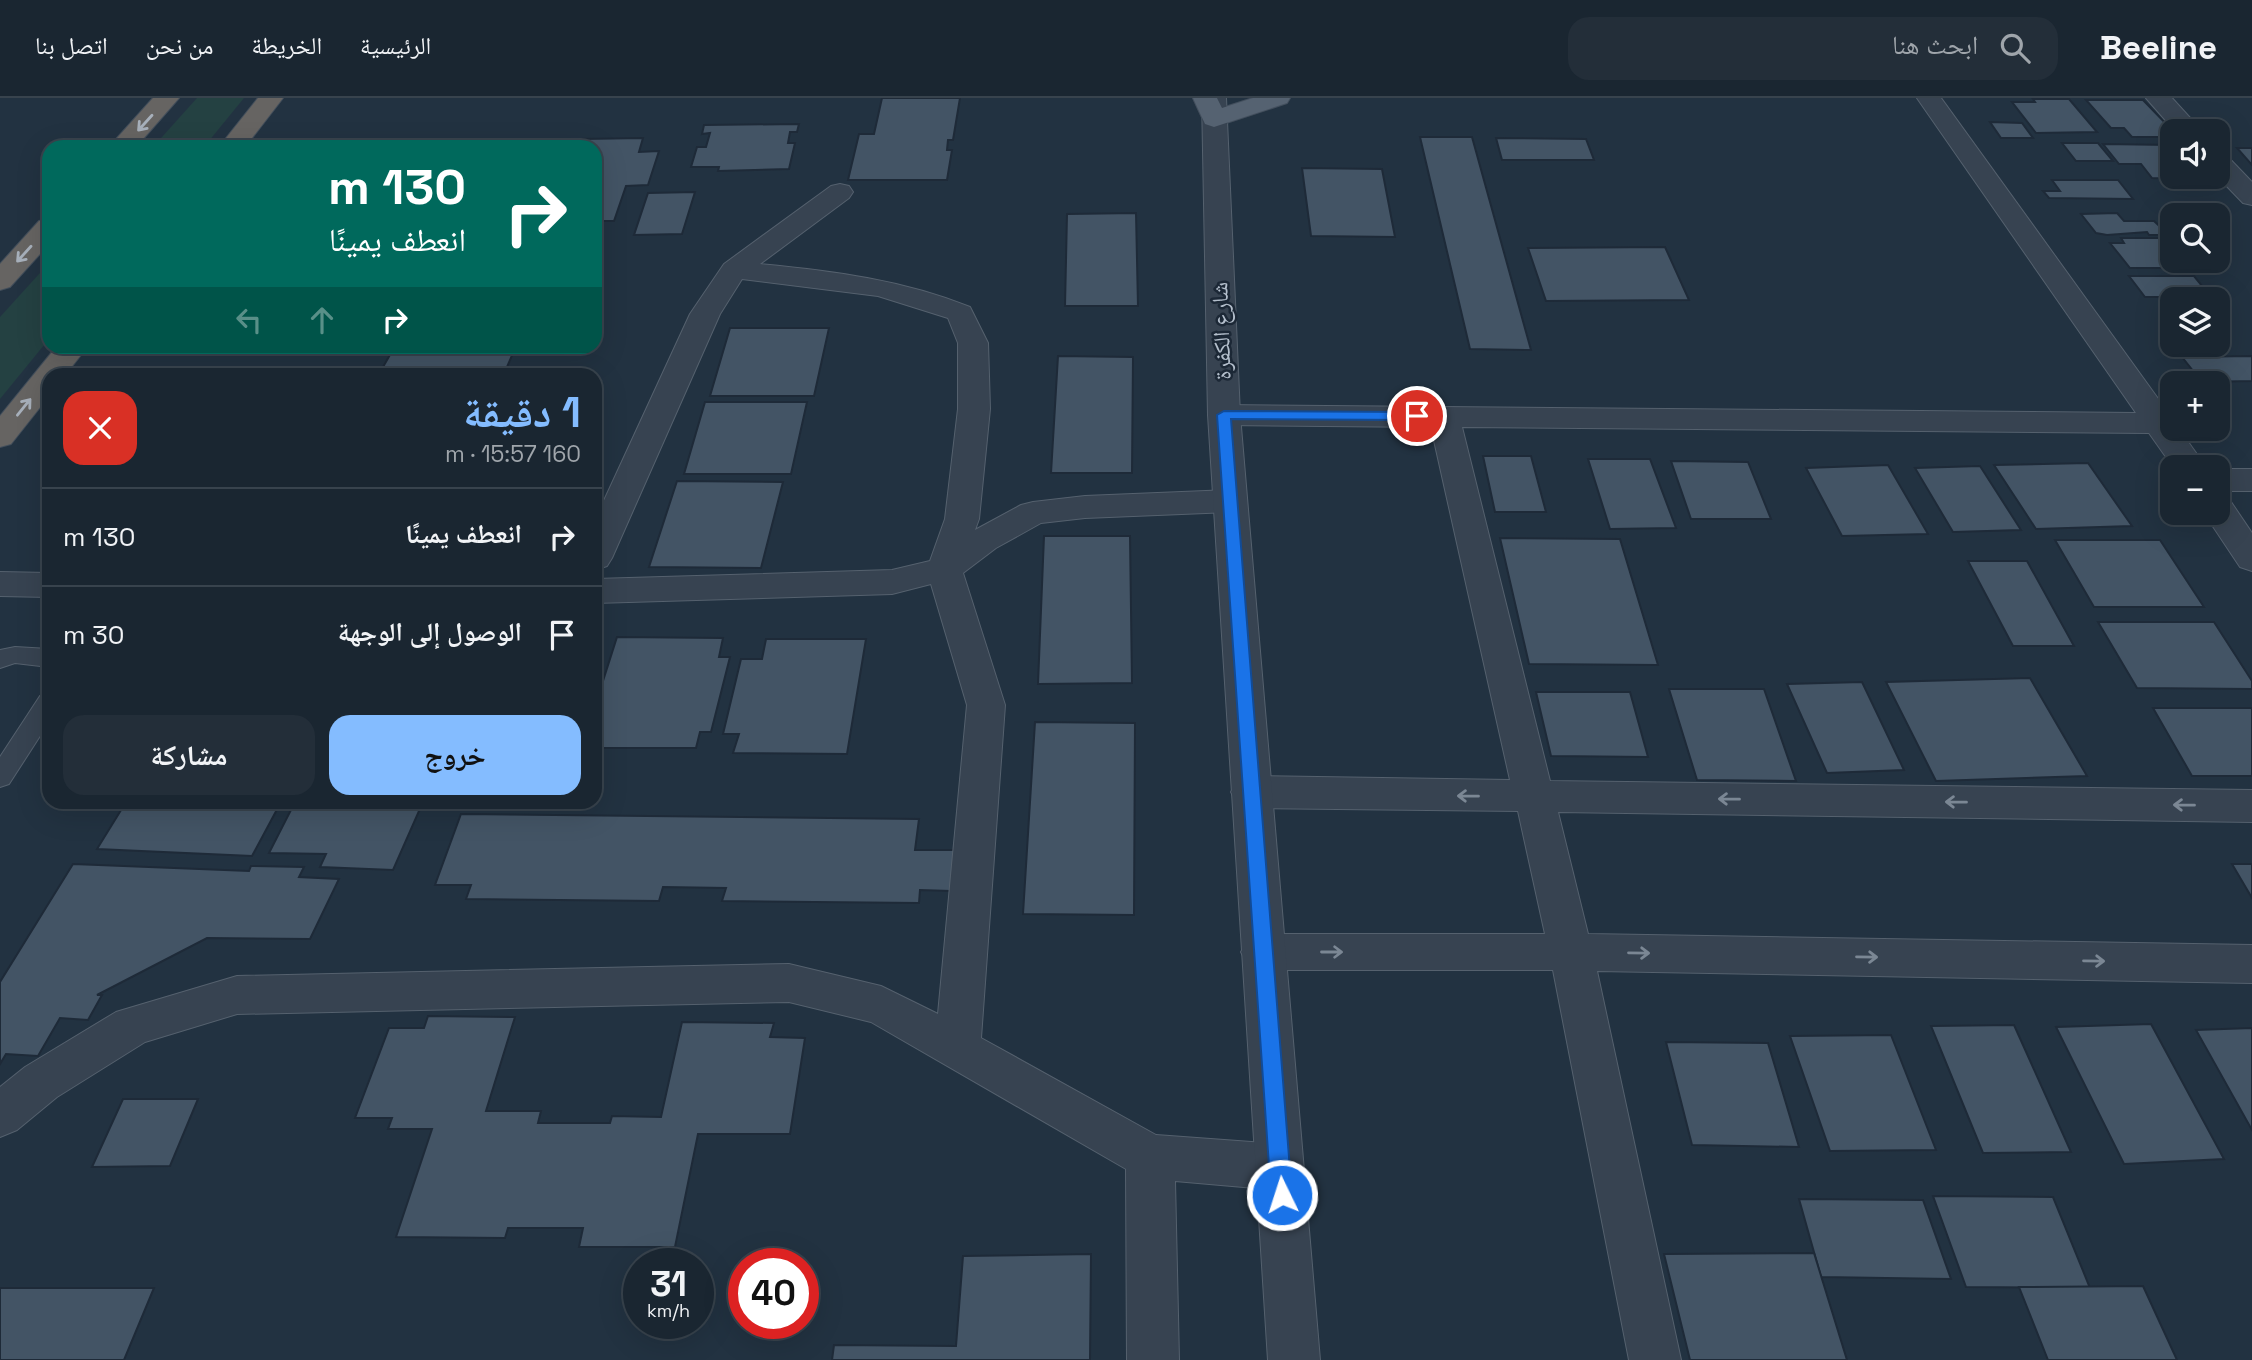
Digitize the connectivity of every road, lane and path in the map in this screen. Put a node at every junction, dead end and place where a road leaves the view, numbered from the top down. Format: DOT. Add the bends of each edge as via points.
graph roads {
  1 [pos="167,98"];
  2 [pos="271,98"];
  3 [pos="289,98"];
  4 [pos="1279,98"];
  5 [pos="1929,98"];
  6 [pos="2158,98"];
  7 [pos="1211,105"];
  8 [pos="2178,119"];
  9 [pos="254,120"];
  10 [pos="128,140"];
  11 [pos="238,140"];
  12 [pos="2230,174"];
  13 [pos="840,192"];
  14 [pos="2252,197"];
  15 [pos="42,235"];
  16 [pos="734,270"];
  17 [pos="0,281"];
  18 [pos="67,354"];
  19 [pos="56,368"];
  20 [pos="42,385"];
  21 [pos="1224,415"];
  22 [pos="1444,416"];
  23 [pos="2158,423"];
  24 [pos="0,438"];
  25 [pos="2181,455"];
  26 [pos="2230,480"];
  27 [pos="2252,480"];
  28 [pos="1230,501"];
  29 [pos="2229,525"];
  30 [pos="602,542"];
  31 [pos="2252,559"];
  32 [pos="944,569"];
  33 [pos="0,584"];
  34 [pos="42,585"];
  35 [pos="602,591"];
  36 [pos="42,657"];
  37 [pos="0,659"];
  38 [pos="42,713"];
  39 [pos="0,777"];
  40 [pos="1251,792"];
  41 [pos="1536,797"];
  42 [pos="2252,806"];
  43 [pos="1264,952"];
  44 [pos="1571,952"];
  45 [pos="2252,964"];
  46 [pos="958,1048"];
  47 [pos="0,1115"];
  48 [pos="1150,1157"];
  49 [pos="1279,1167"];
  50 [pos="1153,1360"];
  51 [pos="1294,1360"];
  52 [pos="1655,1360"];
  1 -- 10 [label="highway, one-way"];
  2 -- 9 [label="highway"];
  3 -- 9 [label="highway"];
  4 -- 7 [label="main road"];
  5 -- 23 [label="street"];
  6 -- 8 [label="street"];
  7 -- 21 [label="street, شارع الكفرة"];
  9 -- 11 [label="highway"];
  12 -- 14 [label="street"];
  13 -- 16 [label="street"];
  15 -- 17 [label="highway, one-way"];
  16 -- 30 [label="street" via="705,314"];
  16 -- 32 [label="street" via="881,289 928,299 960,313 973,343 974,410 962,519"];
  18 -- 19 [label="highway"];
  24 -- 20 [label="highway, one-way"];
  21 -- 22 [label="street"];
  21 -- 28 [label="street, شارع الكفرة"];
  22 -- 23 [label="street"];
  22 -- 41 [label="street"];
  23 -- 25 [label="street"];
  26 -- 27 [label="street"];
  28 -- 32 [label="street" via="1033,513"];
  28 -- 40 [label="street, شارع الكفرة"];
  29 -- 31 [label="street"];
  32 -- 35 [label="street" via="892,582"];
  32 -- 46 [label="street" via="986,705"];
  33 -- 34 [label="street"];
  36 -- 37 [label="lane"];
  38 -- 39 [label="lane"];
  41 -- 40 [label="street, one-way"];
  40 -- 43 [label="street, شارع الكفرة"];
  42 -- 41 [label="street, one-way"];
  41 -- 44 [label="street"];
  43 -- 44 [label="street, one-way"];
  43 -- 49 [label="street, شارع الكفرة"];
  44 -- 45 [label="street, one-way"];
  44 -- 52 [label="street"];
  46 -- 47 [label="street" via="881,1006 789,983 237,995 132,1026 41,1082"];
  46 -- 48 [label="street"];
  48 -- 49 [label="street"];
  48 -- 50 [label="street"];
  49 -- 51 [label="street, شارع الكفرة"];
}
